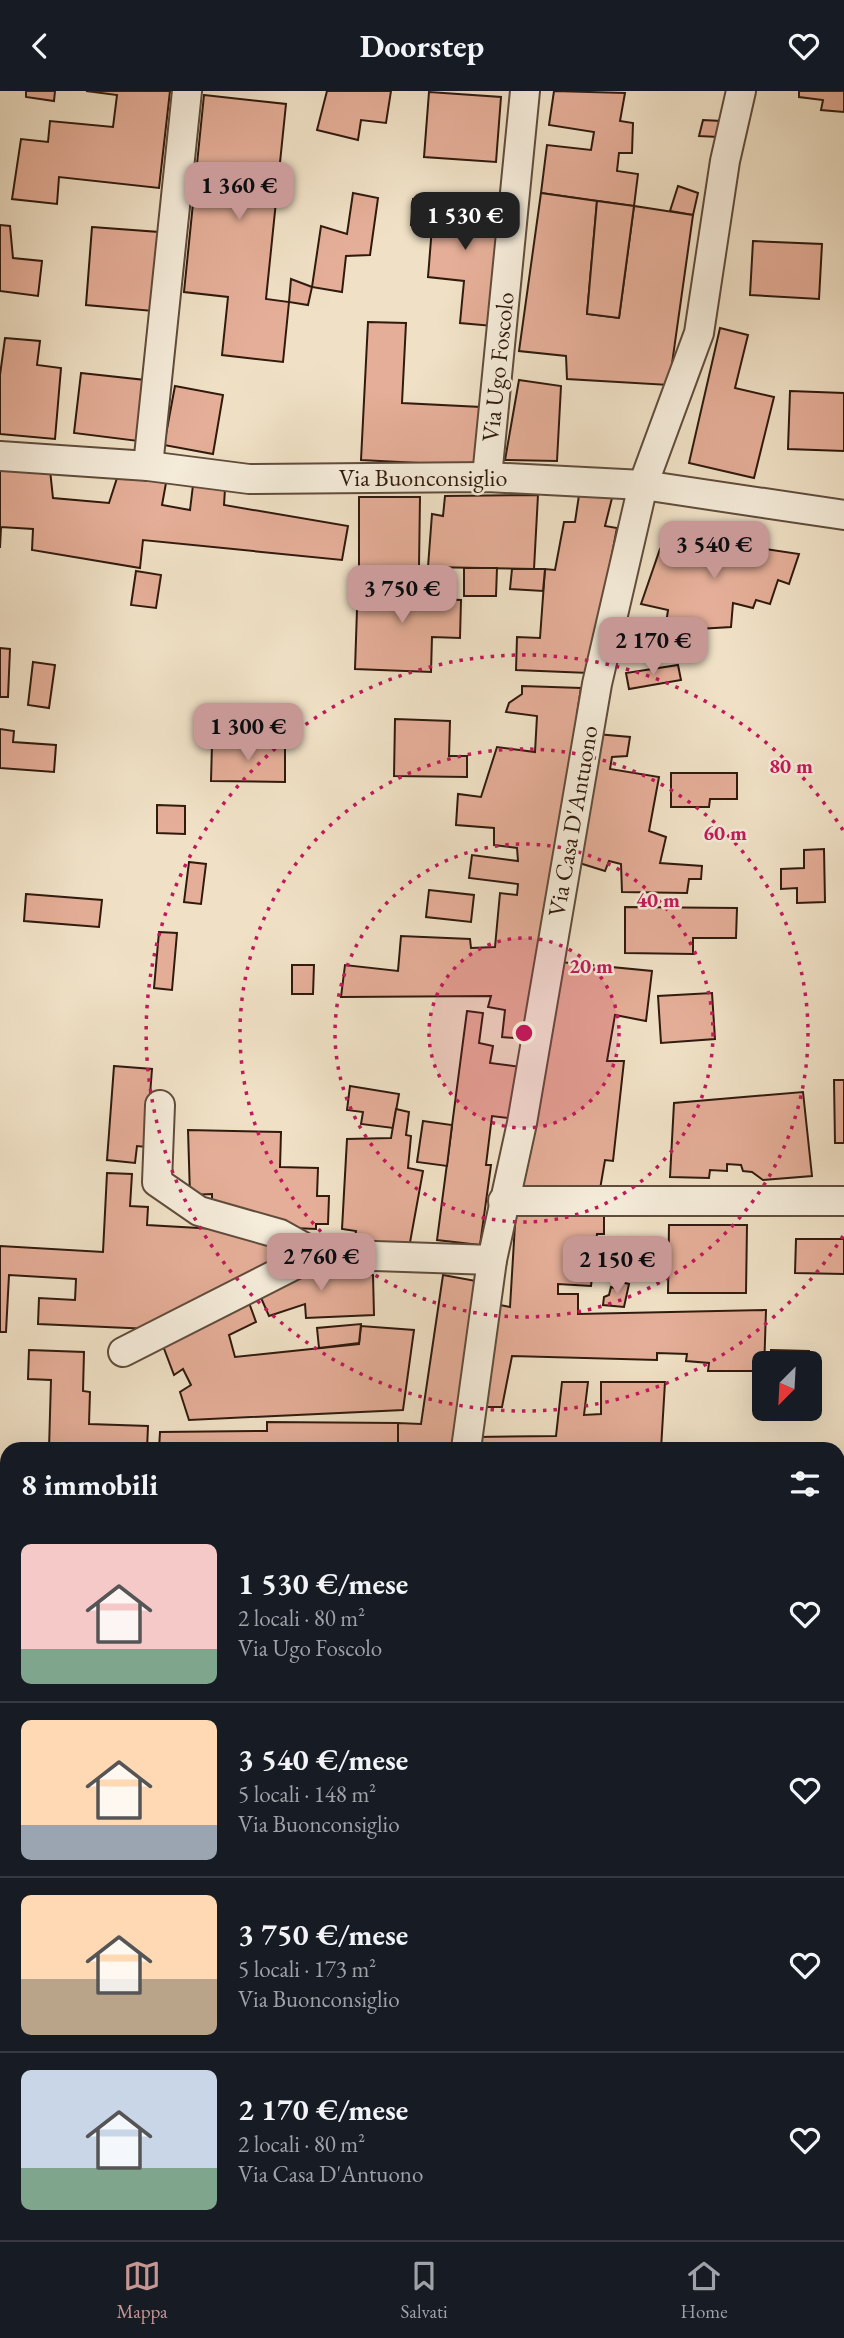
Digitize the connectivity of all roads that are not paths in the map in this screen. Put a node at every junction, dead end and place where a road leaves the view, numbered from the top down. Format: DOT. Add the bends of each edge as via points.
graph roads {
  1 [pos="187,91"];
  2 [pos="525,91"];
  3 [pos="741,91"];
  4 [pos="0,456"];
  5 [pos="148,466"];
  6 [pos="487,477"];
  7 [pos="643,485"];
  8 [pos="844,515"];
  9 [pos="160,1105"];
  10 [pos="503,1201"];
  11 [pos="844,1201"];
  12 [pos="316,1254"];
  13 [pos="492,1260"];
  14 [pos="123,1352"];
  15 [pos="467,1442"];
  1 -- 5 [label="street"];
  2 -- 6 [label="street, Via Ugo Foscolo"];
  3 -- 7 [label="street, Via Casa D'Antuono" via="725,160 699,333"];
  4 -- 5 [label="street, Via Buonconsiglio"];
  5 -- 6 [label="street, Via Buonconsiglio" via="248,479"];
  6 -- 7 [label="street, Via Buonconsiglio"];
  7 -- 8 [label="street, Via Buonconsiglio"];
  7 -- 10 [label="street, Via Casa D'Antuono" via="597,684 523,1123"];
  9 -- 12 [label="street" via="157,1182 199,1211 280,1234"];
  10 -- 11 [label="street"];
  10 -- 13 [label="street, Via Casa D'Antuono"];
  12 -- 13 [label="street"];
  12 -- 14 [label="street"];
  13 -- 15 [label="street, Via Casa D'Antuono"];
}
